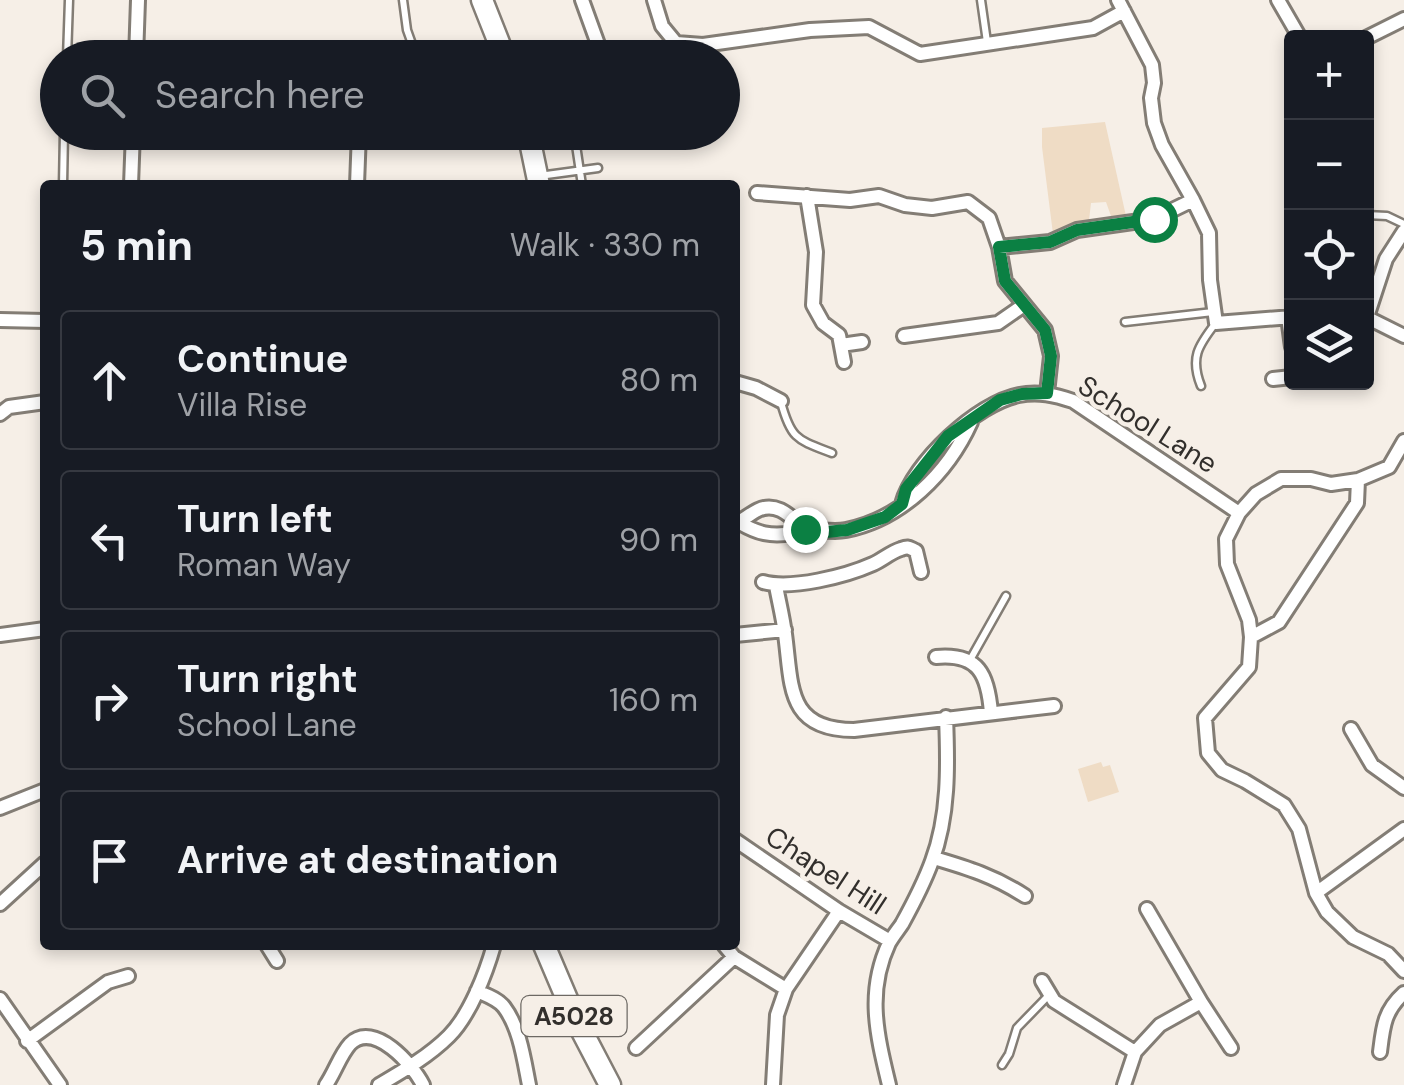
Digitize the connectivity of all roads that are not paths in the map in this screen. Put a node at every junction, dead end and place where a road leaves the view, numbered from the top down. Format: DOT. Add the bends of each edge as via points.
graph roads {
  1 [pos="69,0"];
  2 [pos="138,0"];
  3 [pos="403,0"];
  4 [pos="582,0"];
  5 [pos="654,0"];
  6 [pos="981,0"];
  7 [pos="1278,0"];
  8 [pos="483,2"];
  9 [pos="1121,6"];
  10 [pos="1404,19"];
  11 [pos="1295,30"];
  12 [pos="1374,34"];
  13 [pos="68,40"];
  14 [pos="137,40"];
  15 [pos="411,40"];
  16 [pos="498,40"];
  17 [pos="596,40"];
  18 [pos="674,40"];
  19 [pos="739,40"];
  20 [pos="987,44"];
  21 [pos="64,150"];
  22 [pos="132,150"];
  23 [pos="358,150"];
  24 [pos="532,150"];
  25 [pos="577,150"];
  26 [pos="598,168"];
  27 [pos="580,171"];
  28 [pos="63,180"];
  29 [pos="131,180"];
  30 [pos="357,180"];
  31 [pos="538,180"];
  32 [pos="581,180"];
  33 [pos="757,193"];
  34 [pos="807,196"];
  35 [pos="1193,200"];
  36 [pos="1374,215"];
  37 [pos="1404,227"];
  38 [pos="999,247"];
  39 [pos="1372,300"];
  40 [pos="1024,305"];
  41 [pos="1215,317"];
  42 [pos="1284,317"];
  43 [pos="0,320"];
  44 [pos="1374,320"];
  45 [pos="40,321"];
  46 [pos="1124,322"];
  47 [pos="904,336"];
  48 [pos="1404,336"];
  49 [pos="862,342"];
  50 [pos="841,345"];
  51 [pos="844,362"];
  52 [pos="1284,378"];
  53 [pos="1273,380"];
  54 [pos="740,383"];
  55 [pos="1202,386"];
  56 [pos="1047,393"];
  57 [pos="780,401"];
  58 [pos="40,403"];
  59 [pos="0,414"];
  60 [pos="1404,441"];
  61 [pos="832,454"];
  62 [pos="1358,480"];
  63 [pos="1239,513"];
  64 [pos="740,521"];
  65 [pos="740,524"];
  66 [pos="805,529"];
  67 [pos="920,572"];
  68 [pos="1006,596"];
  69 [pos="40,630"];
  70 [pos="785,630"];
  71 [pos="740,634"];
  72 [pos="0,635"];
  73 [pos="1252,638"];
  74 [pos="936,657"];
  75 [pos="970,662"];
  76 [pos="1054,706"];
  77 [pos="991,713"];
  78 [pos="946,717"];
  79 [pos="1351,729"];
  80 [pos="1404,788"];
  81 [pos="40,792"];
  82 [pos="0,808"];
  83 [pos="1404,830"];
  84 [pos="740,843"];
  85 [pos="934,858"];
  86 [pos="40,868"];
  87 [pos="1316,893"];
  88 [pos="1025,896"];
  89 [pos="0,904"];
  90 [pos="1147,909"];
  91 [pos="839,911"];
  92 [pos="890,941"];
  93 [pos="270,950"];
  94 [pos="492,950"];
  95 [pos="546,950"];
  96 [pos="728,950"];
  97 [pos="734,957"];
  98 [pos="276,961"];
  99 [pos="1404,971"];
  100 [pos="128,976"];
  101 [pos="1042,982"];
  102 [pos="786,989"];
  103 [pos="476,990"];
  104 [pos="1050,994"];
  105 [pos="1404,994"];
  106 [pos="0,999"];
  107 [pos="1201,1002"];
  108 [pos="27,1041"];
  109 [pos="636,1048"];
  110 [pos="1231,1048"];
  111 [pos="1135,1052"];
  112 [pos="1380,1052"];
  113 [pos="1002,1064"];
  114 [pos="412,1066"];
  115 [pos="60,1085"];
  116 [pos="326,1085"];
  117 [pos="379,1085"];
  118 [pos="423,1085"];
  119 [pos="529,1085"];
  120 [pos="610,1085"];
  121 [pos="773,1085"];
  122 [pos="889,1085"];
  123 [pos="1124,1085"];
  1 -- 13 [label="lane"];
  2 -- 14 [label="street"];
  3 -- 15 [label="lane"];
  4 -- 17 [label="street"];
  5 -- 18 [label="street"];
  6 -- 20 [label="lane"];
  7 -- 11 [label="street"];
  8 -- 16 [label="main road"];
  9 -- 20 [label="street" via="1094,28"];
  9 -- 35 [label="street" via="1152,65 1154,123 1162,146"];
  10 -- 12 [label="street"];
  19 -- 20 [label="street" via="869,27 920,54"];
  21 -- 28 [label="lane"];
  22 -- 29 [label="street"];
  23 -- 30 [label="street"];
  24 -- 31 [label="main road"];
  25 -- 27 [label="lane"];
  26 -- 27 [label="lane"];
  27 -- 31 [label="lane"];
  27 -- 32 [label="lane"];
  33 -- 34 [label="street"];
  34 -- 38 [label="street" via="879,196 932,208 968,202 989,218"];
  34 -- 50 [label="street" via="816,252 812,306"];
  35 -- 38 [label="street" via="1154,219"];
  35 -- 41 [label="street" via="1209,233"];
  36 -- 37 [label="lane"];
  37 -- 39 [label="street"];
  38 -- 40 [label="street" via="1005,281"];
  40 -- 47 [label="street" via="998,324"];
  40 -- 56 [label="street" via="1045,330 1051,356"];
  41 -- 42 [label="street"];
  41 -- 46 [label="lane"];
  41 -- 55 [label="lane" via="1197,351"];
  43 -- 45 [label="street"];
  44 -- 48 [label="street"];
  49 -- 50 [label="street"];
  50 -- 51 [label="street"];
  52 -- 53 [label="street"];
  54 -- 57 [label="street"];
  56 -- 63 [label="street, School Lane" via="1074,400"];
  56 -- 66 [label="street, School Lane" via="1000,400 972,420 959,448 916,498 885,517 847,530"];
  57 -- 61 [label="lane" via="789,430"];
  58 -- 59 [label="street"];
  60 -- 62 [label="street" via="1389,467"];
  62 -- 63 [label="street" via="1281,479"];
  62 -- 73 [label="street" via="1357,502 1279,622"];
  63 -- 73 [label="street" via="1226,539 1227,564"];
  64 -- 66 [label="street" via="772,506"];
  65 -- 66 [label="street, School Lane" via="770,536"];
  67 -- 70 [label="street" via="916,551 901,548 840,576 769,584"];
  68 -- 75 [label="lane"];
  69 -- 72 [label="street"];
  70 -- 71 [label="street"];
  70 -- 78 [label="street" via="795,703 820,725 854,730"];
  73 -- 87 [label="street" via="1250,667 1205,718 1208,753 1222,770 1284,805 1300,829"];
  74 -- 75 [label="street"];
  75 -- 77 [label="street" via="988,686"];
  76 -- 77 [label="street"];
  77 -- 78 [label="street"];
  78 -- 85 [label="street" via="948,771"];
  79 -- 80 [label="street" via="1372,765"];
  81 -- 82 [label="street"];
  83 -- 87 [label="street"];
  84 -- 91 [label="street, Chapel Hill"];
  85 -- 88 [label="street" via="1000,880"];
  85 -- 92 [label="street"];
  86 -- 89 [label="street"];
  87 -- 99 [label="street" via="1353,937 1388,954"];
  90 -- 107 [label="street"];
  91 -- 92 [label="street, Chapel Hill"];
  91 -- 102 [label="street"];
  92 -- 122 [label="street" via="874,998"];
  93 -- 98 [label="street"];
  94 -- 103 [label="street"];
  95 -- 120 [label="main road, A5028"];
  96 -- 97 [label="street"];
  97 -- 102 [label="street"];
  97 -- 109 [label="street"];
  100 -- 108 [label="street" via="108,982"];
  101 -- 104 [label="street"];
  102 -- 121 [label="street"];
  103 -- 114 [label="street" via="452,1034"];
  103 -- 119 [label="street" via="504,1007"];
  104 -- 111 [label="street"];
  104 -- 113 [label="lane" via="1017,1028"];
  105 -- 112 [label="street" via="1383,1020"];
  106 -- 108 [label="street"];
  107 -- 110 [label="street"];
  107 -- 111 [label="street" via="1160,1025"];
  108 -- 115 [label="street"];
  111 -- 123 [label="street"];
  114 -- 116 [label="street" via="379,1040 358,1038"];
  114 -- 117 [label="street"];
  114 -- 118 [label="street"];
}
